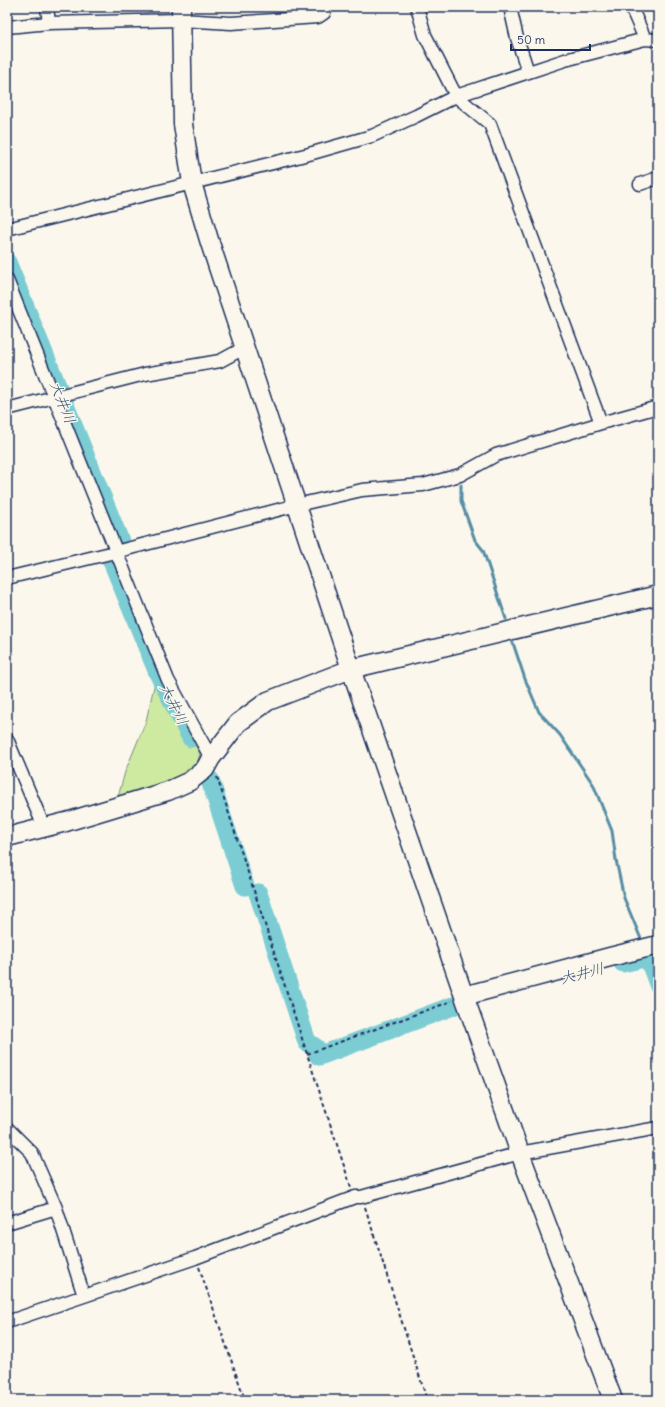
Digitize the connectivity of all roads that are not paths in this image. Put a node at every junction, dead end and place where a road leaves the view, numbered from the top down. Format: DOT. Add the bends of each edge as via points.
graph roads {
  1 [pos="47,7"];
  2 [pos="324,7"];
  3 [pos="417,7"];
  4 [pos="510,7"];
  5 [pos="631,7"];
  6 [pos="181,14"];
  7 [pos="49,22"];
  8 [pos="7,27"];
  9 [pos="645,39"];
  10 [pos="658,40"];
  11 [pos="528,72"];
  12 [pos="456,96"];
  13 [pos="658,178"];
  14 [pos="192,183"];
  15 [pos="640,184"];
  16 [pos="7,229"];
  17 [pos="7,280"];
  18 [pos="244,348"];
  19 [pos="53,397"];
  20 [pos="658,407"];
  21 [pos="7,409"];
  22 [pos="601,423"];
  23 [pos="296,505"];
  24 [pos="115,552"];
  25 [pos="7,578"];
  26 [pos="658,595"];
  27 [pos="351,669"];
  28 [pos="7,739"];
  29 [pos="211,758"];
  30 [pos="44,827"];
  31 [pos="7,837"];
  32 [pos="658,945"];
  33 [pos="464,996"];
  34 [pos="7,1128"];
  35 [pos="658,1128"];
  36 [pos="520,1153"];
  37 [pos="56,1208"];
  38 [pos="7,1223"];
  39 [pos="84,1296"];
  40 [pos="7,1322"];
  41 [pos="613,1400"];
  1 -- 7 [label="street"];
  2 -- 6 [label="street" via="324,13 318,17 231,23"];
  3 -- 12 [label="street" via="425,34"];
  4 -- 11 [label="street"];
  5 -- 9 [label="street"];
  6 -- 7 [label="street"];
  6 -- 14 [label="street" via="183,124"];
  7 -- 8 [label="street"];
  9 -- 10 [label="street"];
  9 -- 11 [label="street"];
  11 -- 12 [label="street"];
  12 -- 14 [label="street" via="372,136"];
  12 -- 22 [label="street" via="490,124"];
  13 -- 15 [label="street"];
  14 -- 16 [label="street"];
  14 -- 18 [label="street"];
  17 -- 19 [label="street"];
  18 -- 19 [label="street" via="220,361 145,374"];
  18 -- 23 [label="street"];
  19 -- 21 [label="street"];
  19 -- 24 [label="street"];
  20 -- 22 [label="street"];
  22 -- 23 [label="street" via="496,455 460,475 423,485 362,490"];
  23 -- 24 [label="street"];
  23 -- 27 [label="street"];
  24 -- 25 [label="street"];
  24 -- 29 [label="street" via="168,680"];
  26 -- 27 [label="street"];
  27 -- 29 [label="street" via="268,701 238,723"];
  27 -- 33 [label="street"];
  28 -- 30 [label="street"];
  29 -- 30 [label="street" via="205,769 185,784"];
  30 -- 31 [label="street"];
  32 -- 33 [label="street"];
  33 -- 36 [label="street"];
  34 -- 37 [label="street" via="32,1153"];
  35 -- 36 [label="street"];
  36 -- 39 [label="street" via="358,1197"];
  36 -- 41 [label="street"];
  37 -- 38 [label="street"];
  37 -- 39 [label="street"];
  39 -- 40 [label="street"];
}
